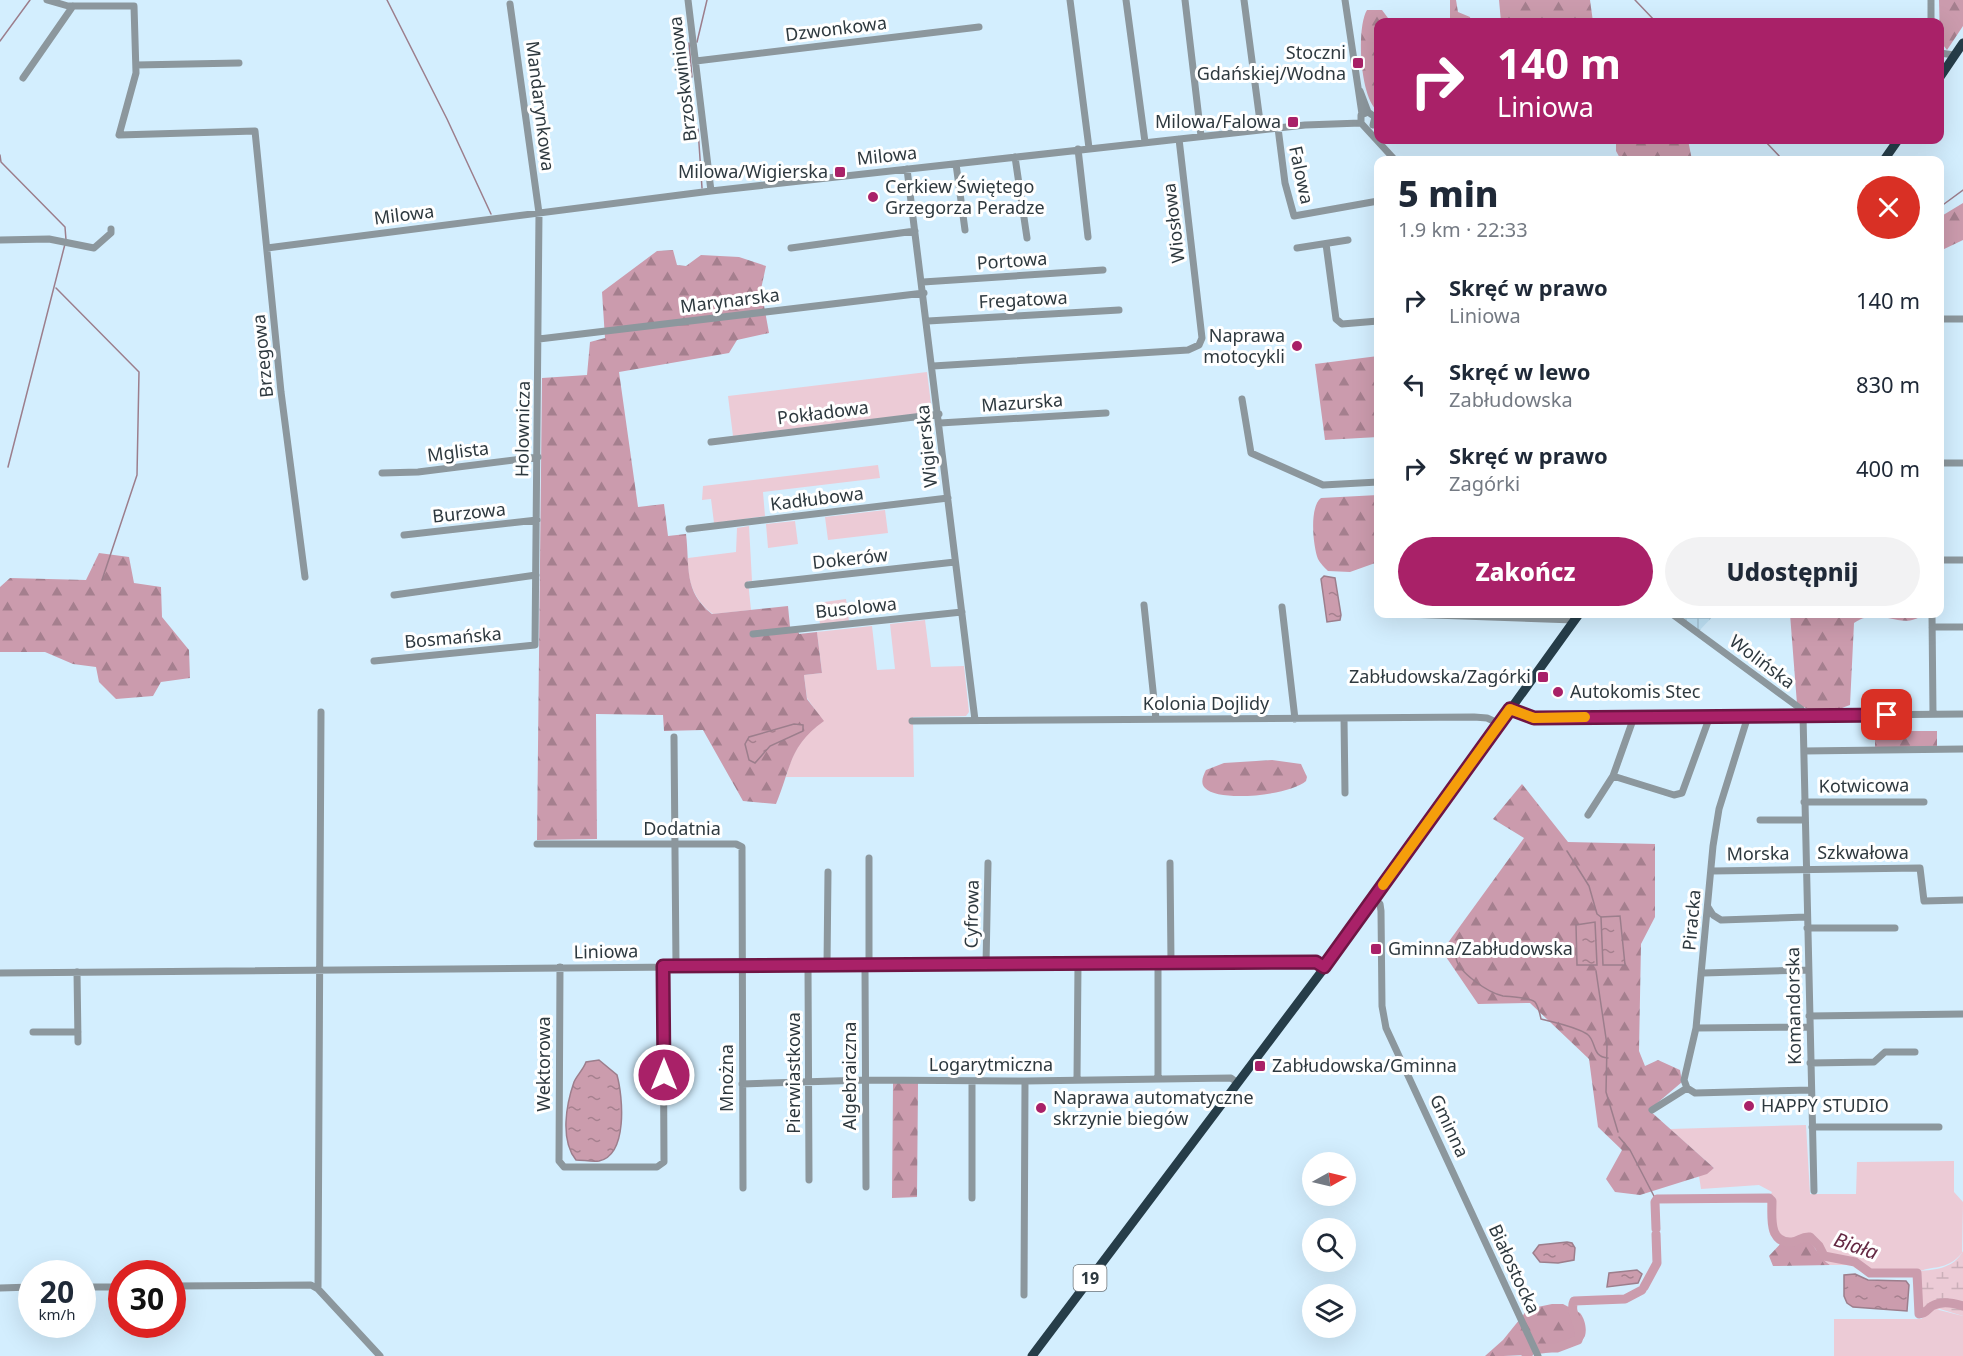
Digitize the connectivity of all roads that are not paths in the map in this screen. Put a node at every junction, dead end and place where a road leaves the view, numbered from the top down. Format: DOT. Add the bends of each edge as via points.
graph roads {
  1 [pos="46,0"];
  2 [pos="688,0"];
  3 [pos="1070,0"];
  4 [pos="1126,0"];
  5 [pos="1185,0"];
  6 [pos="1244,0"];
  7 [pos="1345,0"];
  8 [pos="1931,0"];
  9 [pos="510,4"];
  10 [pos="74,6"];
  11 [pos="1931,18"];
  12 [pos="979,27"];
  13 [pos="1963,43"];
  14 [pos="1944,54"];
  15 [pos="1954,55"];
  16 [pos="696,61"];
  17 [pos="239,63"];
  18 [pos="136,65"];
  19 [pos="1944,71"];
  20 [pos="23,78"];
  21 [pos="1370,119"];
  22 [pos="1278,128"];
  23 [pos="1260,129"];
  24 [pos="1202,136"];
  25 [pos="1179,139"];
  26 [pos="1144,142"];
  27 [pos="1382,144"];
  28 [pos="1382,144"];
  29 [pos="1089,148"];
  30 [pos="1384,148"];
  31 [pos="1078,149"];
  32 [pos="1391,156"];
  33 [pos="1016,157"];
  34 [pos="956,164"];
  35 [pos="908,169"];
  36 [pos="711,191"];
  37 [pos="1374,202"];
  38 [pos="539,213"];
  39 [pos="964,230"];
  40 [pos="111,231"];
  41 [pos="915,231"];
  42 [pos="1088,237"];
  43 [pos="1026,238"];
  44 [pos="0,240"];
  45 [pos="1348,240"];
  46 [pos="1326,244"];
  47 [pos="267,248"];
  48 [pos="791,248"];
  49 [pos="1297,248"];
  50 [pos="1103,270"];
  51 [pos="923,282"];
  52 [pos="924,293"];
  53 [pos="1119,310"];
  54 [pos="1944,319"];
  55 [pos="1963,319"];
  56 [pos="928,321"];
  57 [pos="1374,321"];
  58 [pos="539,339"];
  59 [pos="933,366"];
  60 [pos="1242,399"];
  61 [pos="1106,413"];
  62 [pos="939,414"];
  63 [pos="940,423"];
  64 [pos="711,442"];
  65 [pos="538,457"];
  66 [pos="1944,463"];
  67 [pos="1963,463"];
  68 [pos="381,473"];
  69 [pos="1374,482"];
  70 [pos="948,498"];
  71 [pos="537,520"];
  72 [pos="689,529"];
  73 [pos="404,535"];
  74 [pos="1944,560"];
  75 [pos="1963,560"];
  76 [pos="955,562"];
  77 [pos="536,575"];
  78 [pos="305,577"];
  79 [pos="748,585"];
  80 [pos="394,595"];
  81 [pos="1144,605"];
  82 [pos="1282,607"];
  83 [pos="962,612"];
  84 [pos="1575,618"];
  85 [pos="1677,618"];
  86 [pos="1932,618"];
  87 [pos="1932,627"];
  88 [pos="1963,627"];
  89 [pos="753,634"];
  90 [pos="535,645"];
  91 [pos="374,661"];
  92 [pos="1510,709"];
  93 [pos="321,712"];
  94 [pos="1933,714"];
  95 [pos="1963,714"];
  96 [pos="1803,715"];
  97 [pos="1710,716"];
  98 [pos="1748,716"];
  99 [pos="1634,717"];
  100 [pos="1344,718"];
  101 [pos="1156,719"];
  102 [pos="1295,719"];
  103 [pos="975,720"];
  104 [pos="912,721"];
  105 [pos="1500,724"];
  106 [pos="674,737"];
  107 [pos="1963,749"];
  108 [pos="1804,751"];
  109 [pos="1613,776"];
  110 [pos="1345,793"];
  111 [pos="1804,802"];
  112 [pos="1923,802"];
  113 [pos="1588,815"];
  114 [pos="1761,820"];
  115 [pos="1804,820"];
  116 [pos="537,844"];
  117 [pos="675,844"];
  118 [pos="869,858"];
  119 [pos="1170,862"];
  120 [pos="988,863"];
  121 [pos="1806,868"];
  122 [pos="1712,871"];
  123 [pos="828,872"];
  124 [pos="1374,898"];
  125 [pos="1963,900"];
  126 [pos="1708,907"];
  127 [pos="1806,917"];
  128 [pos="1807,928"];
  129 [pos="1895,928"];
  130 [pos="1171,962"];
  131 [pos="1078,963"];
  132 [pos="1158,963"];
  133 [pos="827,965"];
  134 [pos="867,965"];
  135 [pos="986,965"];
  136 [pos="663,966"];
  137 [pos="676,966"];
  138 [pos="808,966"];
  139 [pos="742,967"];
  140 [pos="1324,967"];
  141 [pos="560,968"];
  142 [pos="320,969"];
  143 [pos="1807,970"];
  144 [pos="77,972"];
  145 [pos="0,973"];
  146 [pos="1703,973"];
  147 [pos="1963,1014"];
  148 [pos="1809,1016"];
  149 [pos="1809,1027"];
  150 [pos="1696,1028"];
  151 [pos="33,1032"];
  152 [pos="78,1032"];
  153 [pos="78,1042"];
  154 [pos="1915,1052"];
  155 [pos="1810,1063"];
  156 [pos="1158,1079"];
  157 [pos="865,1080"];
  158 [pos="1077,1080"];
  159 [pos="972,1081"];
  160 [pos="1025,1081"];
  161 [pos="809,1082"];
  162 [pos="1238,1083"];
  163 [pos="742,1084"];
  164 [pos="1687,1088"];
  165 [pos="1810,1090"];
  166 [pos="1652,1110"];
  167 [pos="1812,1127"];
  168 [pos="1940,1127"];
  169 [pos="809,1180"];
  170 [pos="866,1187"];
  171 [pos="743,1188"];
  172 [pos="1814,1191"];
  173 [pos="1464,1194"];
  174 [pos="972,1198"];
  175 [pos="186,1286"];
  176 [pos="18,1287"];
  177 [pos="0,1288"];
  178 [pos="318,1289"];
  179 [pos="1024,1295"];
  180 [pos="380,1356"];
  181 [pos="1032,1356"];
  182 [pos="1538,1356"];
  1 -- 10 [label="street"];
  2 -- 16 [label="street, Brzoskwiniowa"];
  3 -- 29 [label="street"];
  4 -- 26 [label="street"];
  5 -- 24 [label="street"];
  6 -- 23 [label="street"];
  7 -- 21 [label="street" via="1357,84"];
  8 -- 11 [label="street"];
  9 -- 38 [label="street, Mandarynkowa"];
  10 -- 18 [label="street" via="134,6"];
  10 -- 20 [label="street"];
  12 -- 16 [label="street, Dzwonkowa"];
  13 -- 15 [label="highway"];
  14 -- 15 [label="street"];
  15 -- 19 [label="highway"];
  16 -- 36 [label="street, Brzoskwiniowa"];
  17 -- 18 [label="street"];
  18 -- 47 [label="street, Brzegowa" via="119,135 255,131"];
  21 -- 22 [label="street, Milowa"];
  22 -- 23 [label="street, Milowa"];
  22 -- 37 [label="street, Falowa" via="1294,216"];
  23 -- 24 [label="street, Milowa"];
  24 -- 25 [label="street, Milowa"];
  25 -- 26 [label="street, Milowa"];
  25 -- 59 [label="street, Wiosłowa" via="1202,338 1199,345 1188,350"];
  26 -- 29 [label="street, Milowa"];
  27 -- 30 [label="street"];
  28 -- 30 [label="street"];
  29 -- 31 [label="street, Milowa"];
  30 -- 32 [label="street"];
  31 -- 33 [label="street, Milowa"];
  31 -- 42 [label="street"];
  33 -- 34 [label="street, Milowa"];
  33 -- 43 [label="street"];
  34 -- 35 [label="street, Milowa"];
  34 -- 39 [label="street"];
  35 -- 36 [label="street, Milowa"];
  35 -- 41 [label="street, Wigierska"];
  36 -- 38 [label="street, Milowa"];
  38 -- 47 [label="street, Milowa"];
  38 -- 58 [label="street, Holownicza"];
  40 -- 44 [label="street" via="94,248 49,239"];
  41 -- 48 [label="street"];
  41 -- 51 [label="street, Wigierska"];
  45 -- 46 [label="street"];
  46 -- 49 [label="street"];
  46 -- 57 [label="street" via="1336,319 1342,324"];
  47 -- 78 [label="street, Brzegowa"];
  50 -- 51 [label="street, Portowa"];
  51 -- 52 [label="street, Wigierska"];
  52 -- 56 [label="street, Wigierska"];
  52 -- 58 [label="street, Marynarska"];
  53 -- 56 [label="street, Fregatowa"];
  54 -- 55 [label="street"];
  56 -- 59 [label="street, Wigierska"];
  58 -- 65 [label="street, Holownicza"];
  59 -- 62 [label="street, Wigierska"];
  60 -- 69 [label="street" via="1251,453 1323,485"];
  61 -- 63 [label="street, Mazurska"];
  62 -- 63 [label="street, Wigierska"];
  62 -- 64 [label="street, Pokładowa"];
  63 -- 70 [label="street, Wigierska"];
  65 -- 68 [label="street, Mglista"];
  65 -- 71 [label="street, Holownicza"];
  66 -- 67 [label="street"];
  70 -- 72 [label="street, Kadłubowa"];
  70 -- 76 [label="street, Wigierska"];
  71 -- 73 [label="street, Burzowa"];
  71 -- 77 [label="street, Holownicza"];
  74 -- 75 [label="street"];
  76 -- 79 [label="street, Dokerów"];
  76 -- 83 [label="street, Wigierska"];
  77 -- 80 [label="street"];
  77 -- 90 [label="street, Holownicza"];
  81 -- 101 [label="street"];
  82 -- 102 [label="street"];
  83 -- 89 [label="street, Busolowa"];
  83 -- 103 [label="street, Wigierska"];
  84 -- 92 [label="highway, 19"];
  85 -- 96 [label="street, Wolińska" via="1801,709"];
  86 -- 87 [label="street"];
  87 -- 88 [label="street"];
  87 -- 94 [label="street"];
  90 -- 91 [label="street, Bosmańska"];
  92 -- 99 [label="street" via="1534,718"];
  92 -- 105 [label="highway, 19"];
  93 -- 142 [label="street"];
  94 -- 95 [label="street"];
  94 -- 96 [label="street"];
  96 -- 98 [label="street"];
  96 -- 108 [label="street, Komandorska"];
  97 -- 98 [label="street"];
  97 -- 99 [label="street"];
  97 -- 109 [label="street" via="1682,793 1674,795"];
  98 -- 122 [label="street, Piracka" via="1719,809"];
  99 -- 109 [label="street"];
  100 -- 102 [label="street, Kolonia Dojlidy"];
  100 -- 105 [label="street, Kolonia Dojlidy" via="1474,717"];
  100 -- 110 [label="street"];
  101 -- 102 [label="street, Kolonia Dojlidy"];
  101 -- 103 [label="street, Kolonia Dojlidy"];
  103 -- 104 [label="street, Kolonia Dojlidy"];
  105 -- 124 [label="highway, 19"];
  106 -- 117 [label="street"];
  107 -- 108 [label="street"];
  108 -- 111 [label="street, Komandorska"];
  109 -- 113 [label="street"];
  111 -- 112 [label="street, Kotwicowa"];
  111 -- 115 [label="street, Komandorska"];
  114 -- 115 [label="street"];
  115 -- 121 [label="street, Komandorska"];
  116 -- 117 [label="street, Dodatnia"];
  117 -- 137 [label="street"];
  117 -- 139 [label="street, Dodatnia" via="742,847"];
  118 -- 134 [label="street, Algebraiczna"];
  119 -- 130 [label="street"];
  120 -- 135 [label="street, Cyfrowa"];
  121 -- 122 [label="street, Morska"];
  121 -- 125 [label="street, Szkwałowa" via="1920,868 1923,901"];
  121 -- 127 [label="street, Komandorska"];
  122 -- 126 [label="street, Piracka"];
  123 -- 133 [label="street"];
  124 -- 140 [label="highway, 19"];
  124 -- 173 [label="street, Gminna" via="1381,911 1382,1006 1386,1028"];
  126 -- 127 [label="street" via="1721,920"];
  126 -- 146 [label="street, Piracka"];
  127 -- 128 [label="street, Komandorska"];
  128 -- 129 [label="street"];
  128 -- 143 [label="street, Komandorska"];
  130 -- 132 [label="street, Liniowa"];
  130 -- 140 [label="street, Liniowa" via="1316,962"];
  131 -- 132 [label="street, Liniowa"];
  131 -- 135 [label="street, Liniowa"];
  131 -- 158 [label="street"];
  132 -- 156 [label="street"];
  133 -- 134 [label="street, Liniowa"];
  133 -- 138 [label="street, Liniowa"];
  134 -- 135 [label="street, Liniowa"];
  134 -- 157 [label="street, Algebraiczna"];
  136 -- 137 [label="street, Liniowa"];
  136 -- 141 [label="street, Liniowa"];
  136 -- 141 [label="street, Wektorowa" via="664,1162 657,1167 564,1167 559,1161"];
  137 -- 139 [label="street, Liniowa"];
  138 -- 139 [label="street, Liniowa"];
  138 -- 161 [label="street, Pierwiastkowa"];
  139 -- 163 [label="street, Mnożna"];
  140 -- 162 [label="highway, 19"];
  141 -- 142 [label="street, Liniowa"];
  142 -- 144 [label="street, Liniowa"];
  142 -- 178 [label="street"];
  143 -- 146 [label="street"];
  143 -- 148 [label="street, Komandorska"];
  144 -- 145 [label="street, Liniowa"];
  144 -- 152 [label="street"];
  146 -- 150 [label="street, Piracka"];
  147 -- 148 [label="street"];
  148 -- 149 [label="street, Komandorska"];
  149 -- 150 [label="street"];
  149 -- 155 [label="street, Komandorska"];
  150 -- 164 [label="street, Piracka" via="1685,1076"];
  151 -- 152 [label="street"];
  152 -- 153 [label="street"];
  154 -- 155 [label="street" via="1885,1052 1874,1062"];
  155 -- 165 [label="street, Komandorska"];
  156 -- 158 [label="street, Logarytmiczna"];
  156 -- 162 [label="street, Logarytmiczna" via="1231,1078"];
  157 -- 159 [label="street, Logarytmiczna"];
  157 -- 161 [label="street, Logarytmiczna"];
  157 -- 170 [label="street, Algebraiczna"];
  158 -- 160 [label="street, Logarytmiczna"];
  159 -- 160 [label="street, Logarytmiczna"];
  159 -- 174 [label="street"];
  160 -- 179 [label="street"];
  161 -- 163 [label="street, Logarytmiczna"];
  161 -- 169 [label="street, Pierwiastkowa"];
  162 -- 181 [label="highway, 19"];
  163 -- 171 [label="street, Mnożna"];
  164 -- 165 [label="street" via="1700,1093"];
  164 -- 166 [label="street"];
  165 -- 167 [label="street, Komandorska"];
  167 -- 168 [label="street"];
  167 -- 172 [label="street, Komandorska"];
  173 -- 182 [label="street, Białostocka"];
  175 -- 178 [label="street" via="311,1285"];
  176 -- 177 [label="street"];
  178 -- 180 [label="street"];
}
